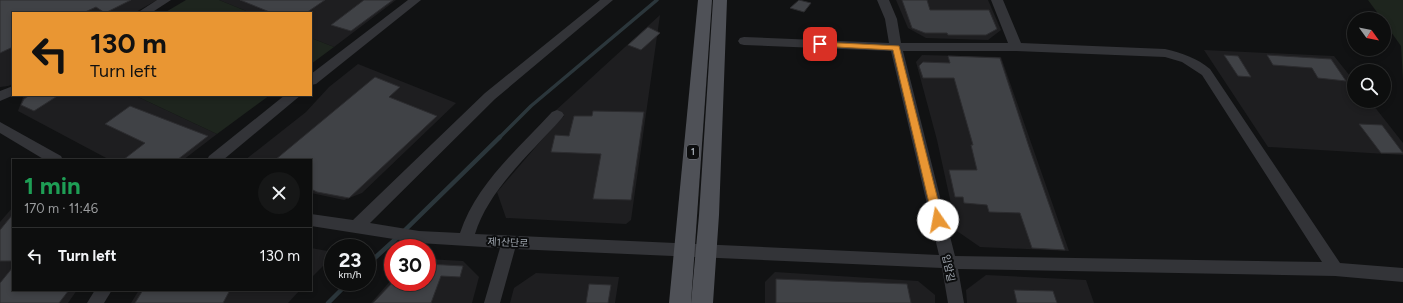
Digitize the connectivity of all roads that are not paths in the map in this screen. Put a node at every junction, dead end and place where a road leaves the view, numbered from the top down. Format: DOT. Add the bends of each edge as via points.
graph roads {
  1 [pos="165,0"];
  2 [pos="415,0"];
  3 [pos="607,0"];
  4 [pos="705,0"];
  5 [pos="720,0"];
  6 [pos="883,0"];
  7 [pos="997,0"];
  8 [pos="145,12"];
  9 [pos="744,41"];
  10 [pos="896,47"];
  11 [pos="1016,48"];
  12 [pos="312,80"];
  13 [pos="12,91"];
  14 [pos="293,96"];
  15 [pos="0,97"];
  16 [pos="557,115"];
  17 [pos="0,127"];
  18 [pos="54,159"];
  19 [pos="215,159"];
  20 [pos="312,220"];
  21 [pos="355,228"];
  22 [pos="466,240"];
  23 [pos="509,242"];
  24 [pos="685,249"];
  25 [pos="706,250"];
  26 [pos="949,262"];
  27 [pos="1335,270"];
  28 [pos="1403,275"];
  29 [pos="103,291"];
  30 [pos="95,303"];
  31 [pos="492,303"];
  32 [pos="680,303"];
  33 [pos="702,303"];
  34 [pos="956,303"];
  1 -- 8 [label="street"];
  2 -- 12 [label="street"];
  3 -- 21 [label="street" via="490,96"];
  4 -- 24 [label="main road, 1"];
  5 -- 25 [label="main road, 1"];
  6 -- 10 [label="street, 입암길" via="891,19"];
  7 -- 11 [label="street"];
  9 -- 10 [label="street"];
  10 -- 11 [label="street"];
  10 -- 26 [label="street, 입암길"];
  11 -- 27 [label="street" via="1165,53 1181,56 1197,64 1206,72"];
  13 -- 15 [label="street"];
  14 -- 19 [label="street"];
  16 -- 22 [label="street" via="488,191 473,216"];
  17 -- 18 [label="street"];
  20 -- 21 [label="street, 제1산단로"];
  21 -- 22 [label="street, 제1산단로" via="419,237"];
  22 -- 23 [label="street, 제1산단로"];
  23 -- 24 [label="street, 제1산단로"];
  23 -- 31 [label="street"];
  24 -- 25 [label="street, 제1산단로"];
  24 -- 32 [label="main road, 1"];
  25 -- 26 [label="street, 제1산단로"];
  25 -- 33 [label="main road, 1"];
  26 -- 27 [label="street, 제1산단로"];
  26 -- 34 [label="street, 입암길"];
  27 -- 28 [label="street, 제1산단로"];
  29 -- 30 [label="street"];
}
